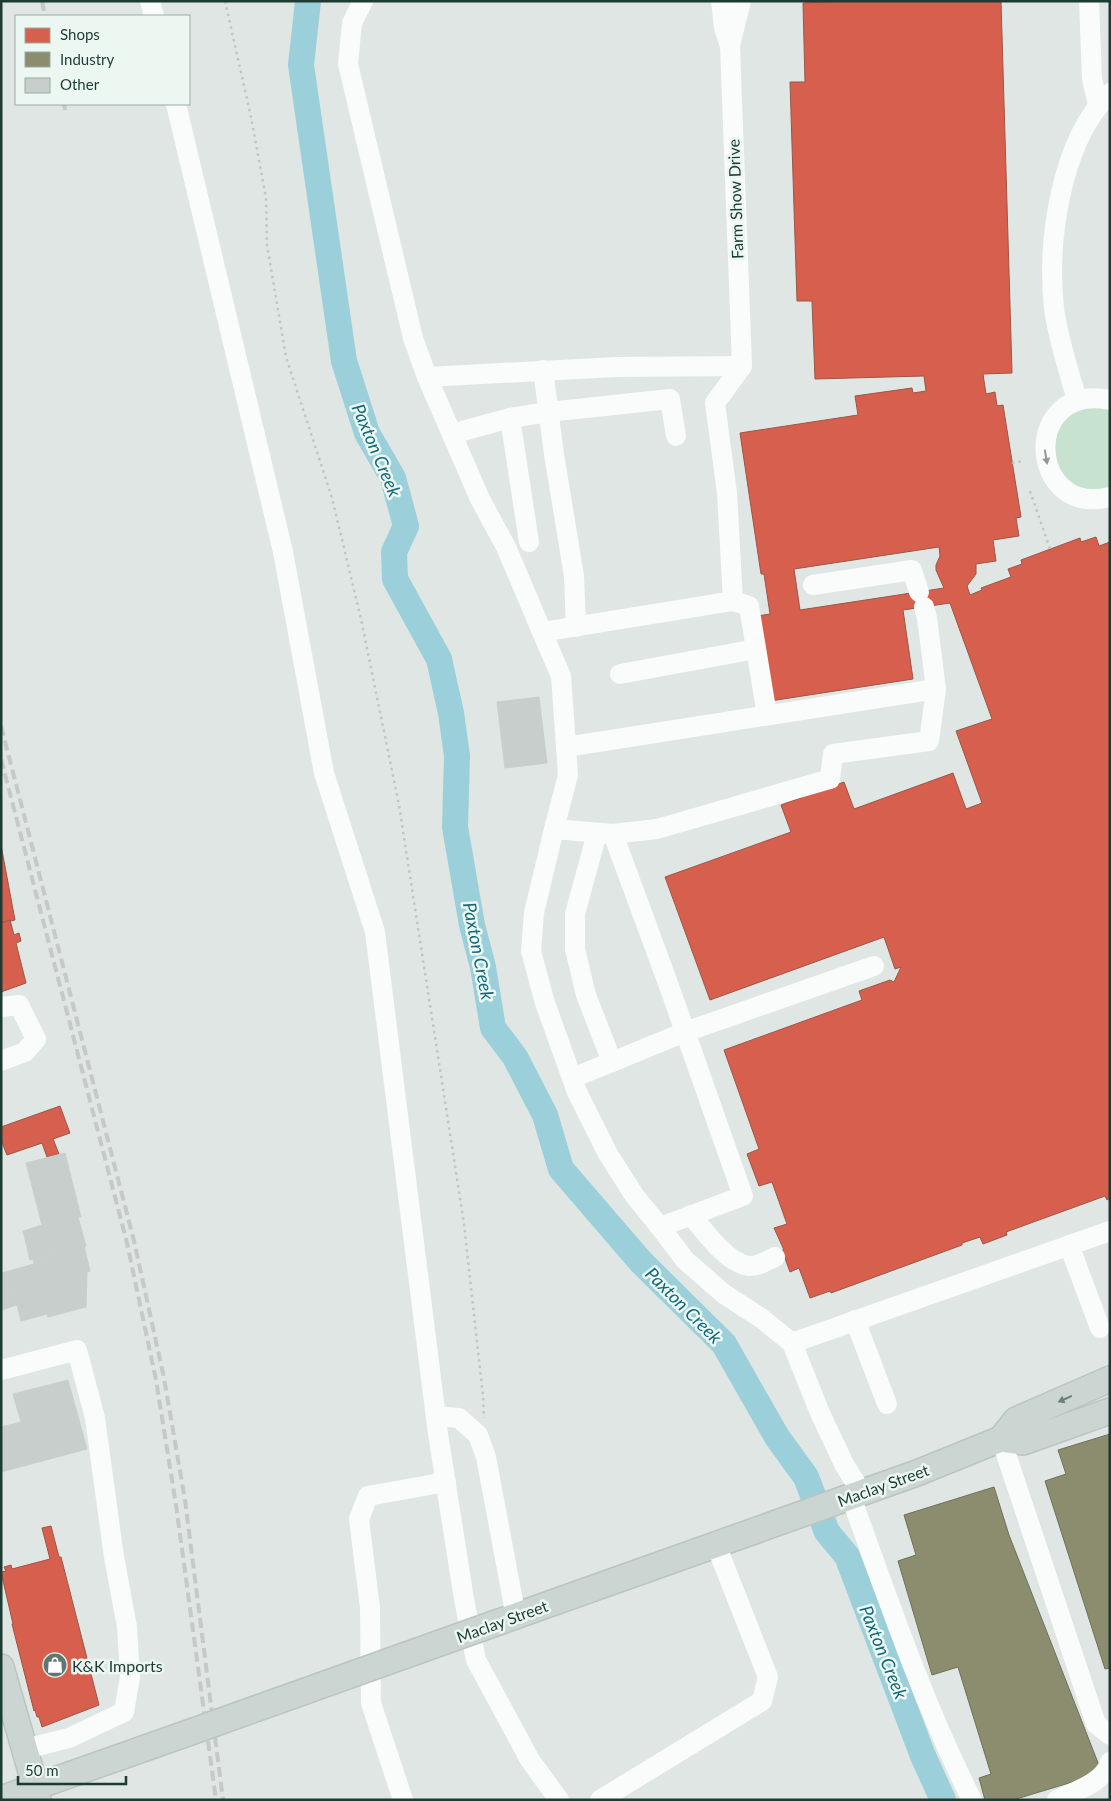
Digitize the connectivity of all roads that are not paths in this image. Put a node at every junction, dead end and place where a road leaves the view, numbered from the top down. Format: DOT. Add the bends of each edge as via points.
graph roads {
  1 [pos="150,1"];
  2 [pos="363,1"];
  3 [pos="721,1"];
  4 [pos="741,1"];
  5 [pos="1089,1"];
  6 [pos="154,15"];
  7 [pos="730,46"];
  8 [pos="1104,99"];
  9 [pos="176,105"];
  10 [pos="741,358"];
  11 [pos="543,370"];
  12 [pos="427,377"];
  13 [pos="1110,400"];
  14 [pos="1078,401"];
  15 [pos="548,412"];
  16 [pos="510,418"];
  17 [pos="452,434"];
  18 [pos="676,436"];
  19 [pos="1107,498"];
  20 [pos="529,542"];
  21 [pos="813,585"];
  22 [pos="733,601"];
  23 [pos="576,627"];
  24 [pos="542,632"];
  25 [pos="756,649"];
  26 [pos="620,674"];
  27 [pos="936,689"];
  28 [pos="767,715"];
  29 [pos="566,747"];
  30 [pos="554,829"];
  31 [pos="605,834"];
  32 [pos="874,966"];
  33 [pos="1,1007"];
  34 [pos="685,1032"];
  35 [pos="1,1061"];
  36 [pos="612,1062"];
  37 [pos="572,1078"];
  38 [pos="691,1215"];
  39 [pos="660,1227"];
  40 [pos="1110,1231"];
  41 [pos="1069,1245"];
  42 [pos="775,1257"];
  43 [pos="855,1320"];
  44 [pos="1100,1328"];
  45 [pos="792,1343"];
  46 [pos="1,1370"];
  47 [pos="1110,1379"];
  48 [pos="887,1404"];
  49 [pos="1110,1411"];
  50 [pos="436,1416"];
  51 [pos="1001,1439"];
  52 [pos="446,1482"];
  53 [pos="847,1498"];
  54 [pos="716,1545"];
  55 [pos="515,1617"];
  56 [pos="1,1667"];
  57 [pos="6,1699"];
  58 [pos="1110,1735"];
  59 [pos="25,1749"];
  60 [pos="1110,1762"];
  61 [pos="36,1793"];
  62 [pos="1,1799"];
  63 [pos="403,1800"];
  64 [pos="559,1800"];
  65 [pos="600,1800"];
  66 [pos="972,1800"];
  67 [pos="1058,1800"];
  1 -- 6 [label="lane"];
  2 -- 12 [label="lane" via="352,23 348,64 413,338"];
  3 -- 7 [label="lane"];
  4 -- 7 [label="lane"];
  5 -- 8 [label="lane" via="1092,79"];
  7 -- 10 [label="lane, Farm Show Drive"];
  8 -- 14 [label="lane" via="1089,118 1069,165 1061,193 1052,253 1054,310"];
  9 -- 50 [label="lane" via="283,552 324,773 375,932"];
  10 -- 11 [label="lane"];
  10 -- 22 [label="lane" via="715,402 727,494"];
  11 -- 12 [label="lane"];
  11 -- 15 [label="lane"];
  12 -- 17 [label="lane"];
  13 -- 14 [label="lane" via="1088,398"];
  14 -- 19 [label="lane, one-way" via="1053,420 1045,440 1046,461 1055,480 1072,494 1092,500"];
  15 -- 16 [label="lane"];
  15 -- 18 [label="lane" via="670,399"];
  15 -- 23 [label="lane" via="574,576"];
  16 -- 17 [label="lane"];
  16 -- 20 [label="lane"];
  17 -- 24 [label="lane"];
  21 -- 27 [label="lane" via="912,570 927,618"];
  22 -- 23 [label="lane"];
  22 -- 25 [label="lane" via="749,606"];
  23 -- 24 [label="lane"];
  24 -- 29 [label="lane" via="561,676"];
  25 -- 26 [label="lane"];
  25 -- 28 [label="lane"];
  27 -- 28 [label="lane"];
  27 -- 31 [label="lane" via="929,741 833,754 830,780 657,829"];
  28 -- 29 [label="lane"];
  29 -- 30 [label="lane" via="568,775"];
  30 -- 31 [label="lane"];
  30 -- 37 [label="lane" via="534,913 531,950 545,1003"];
  31 -- 34 [label="lane"];
  31 -- 36 [label="lane" via="575,914 575,949 586,995"];
  32 -- 34 [label="lane"];
  33 -- 35 [label="lane" via="19,1005 36,1039 25,1052"];
  34 -- 36 [label="lane"];
  34 -- 38 [label="lane" via="742,1196"];
  36 -- 37 [label="lane"];
  37 -- 39 [label="lane" via="608,1154 634,1196"];
  38 -- 39 [label="lane"];
  38 -- 42 [label="lane" via="717,1247 741,1263 751,1266"];
  39 -- 45 [label="lane" via="685,1260 724,1294"];
  40 -- 41 [label="lane"];
  41 -- 43 [label="lane"];
  41 -- 44 [label="lane"];
  43 -- 45 [label="lane"];
  43 -- 48 [label="lane"];
  45 -- 53 [label="lane" via="844,1464"];
  46 -- 59 [label="lane" via="77,1350 95,1418 127,1627 130,1676 124,1712 69,1738"];
  47 -- 51 [label="main road, Maclay Street, one-way" via="1016,1420"];
  49 -- 51 [label="main road, Maclay Street" via="1023,1442"];
  50 -- 52 [label="lane"];
  50 -- 55 [label="lane" via="459,1418 478,1435 486,1457"];
  51 -- 53 [label="main road, Maclay Street"];
  51 -- 58 [label="lane" via="1096,1724"];
  52 -- 63 [label="lane" via="368,1496 359,1519 370,1608 371,1703"];
  52 -- 64 [label="lane" via="476,1660 530,1760"];
  53 -- 54 [label="main road, Maclay Street"];
  53 -- 66 [label="lane" via="901,1637"];
  54 -- 55 [label="main road, Maclay Street"];
  54 -- 65 [label="lane" via="768,1677 762,1700"];
  55 -- 61 [label="main road, Maclay Street, bridge" via="188,1733"];
  56 -- 57 [label="main road"];
  57 -- 59 [label="main road"];
  59 -- 61 [label="main road"];
  60 -- 67 [label="lane" via="1095,1781"];
  61 -- 62 [label="main road, Maclay Street"];
}
